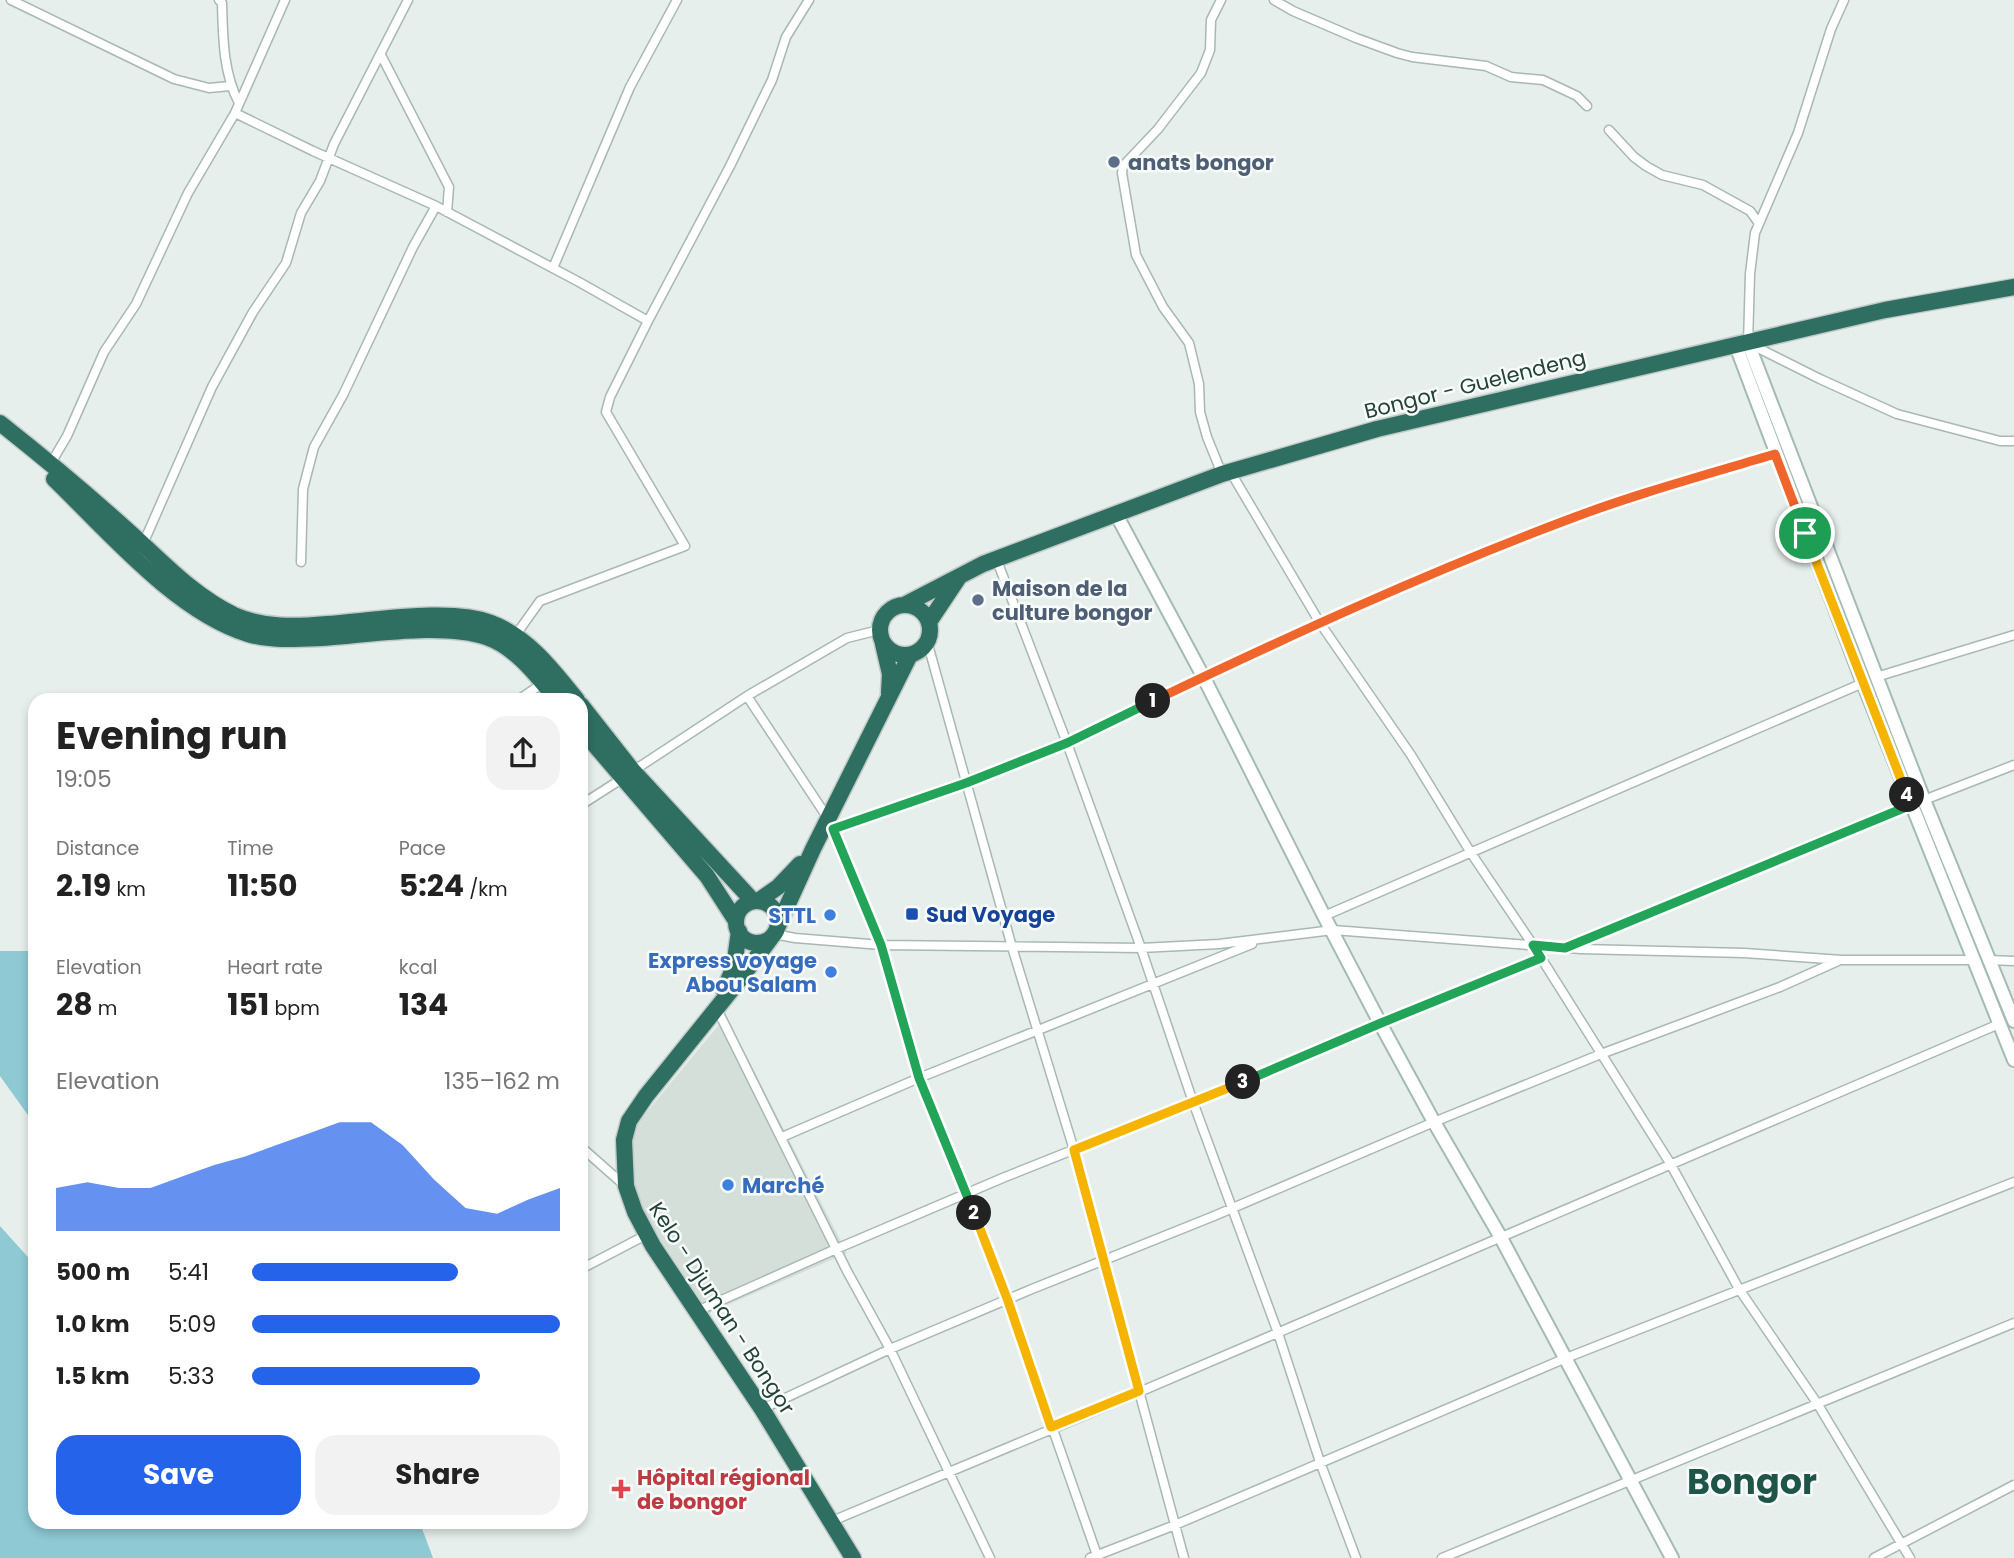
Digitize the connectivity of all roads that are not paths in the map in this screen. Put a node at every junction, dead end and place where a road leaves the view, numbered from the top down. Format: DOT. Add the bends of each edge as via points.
graph roads {
  1 [pos="11,0"];
  2 [pos="219,0"];
  3 [pos="285,0"];
  4 [pos="408,0"];
  5 [pos="677,0"];
  6 [pos="809,0"];
  7 [pos="1221,0"];
  8 [pos="1274,0"];
  9 [pos="1844,0"];
  10 [pos="381,55"];
  11 [pos="230,86"];
  12 [pos="239,103"];
  13 [pos="1587,106"];
  14 [pos="235,113"];
  15 [pos="1609,130"];
  16 [pos="329,157"];
  17 [pos="436,206"];
  18 [pos="447,212"];
  19 [pos="1758,222"];
  20 [pos="553,268"];
  21 [pos="2014,286"];
  22 [pos="648,321"];
  23 [pos="1742,345"];
  24 [pos="0,425"];
  25 [pos="2014,441"];
  26 [pos="1775,454"];
  27 [pos="51,463"];
  28 [pos="1226,472"];
  29 [pos="1116,514"];
  30 [pos="142,544"];
  31 [pos="996,558"];
  32 [pos="301,562"];
  33 [pos="961,574"];
  34 [pos="904,605"];
  35 [pos="929,622"];
  36 [pos="1320,623"];
  37 [pos="2014,635"];
  38 [pos="515,636"];
  39 [pos="881,637"];
  40 [pos="927,641"];
  41 [pos="910,655"];
  42 [pos="1876,677"];
  43 [pos="1204,678"];
  44 [pos="1863,682"];
  45 [pos="542,683"];
  46 [pos="527,693"];
  47 [pos="551,693"];
  48 [pos="572,693"];
  49 [pos="747,696"];
  50 [pos="888,701"];
  51 [pos="588,715"];
  52 [pos="588,736"];
  53 [pos="1067,743"];
  54 [pos="1906,750"];
  55 [pos="1891,755"];
  56 [pos="2014,765"];
  57 [pos="628,775"];
  58 [pos="966,783"];
  59 [pos="1924,800"];
  60 [pos="588,801"];
  61 [pos="1911,805"];
  62 [pos="831,825"];
  63 [pos="813,849"];
  64 [pos="1471,853"];
  65 [pos="756,901"];
  66 [pos="1324,916"];
  67 [pos="737,926"];
  68 [pos="1333,930"];
  69 [pos="774,932"];
  70 [pos="1263,939"];
  71 [pos="881,945"];
  72 [pos="1533,945"];
  73 [pos="1012,947"];
  74 [pos="1141,948"];
  75 [pos="1565,948"];
  76 [pos="1541,958"];
  77 [pos="1842,960"];
  78 [pos="1972,960"];
  79 [pos="1988,960"];
  80 [pos="2014,961"];
  81 [pos="1151,985"];
  82 [pos="717,1008"];
  83 [pos="2014,1021"];
  84 [pos="1381,1023"];
  85 [pos="1999,1024"];
  86 [pos="1038,1031"];
  87 [pos="1601,1054"];
  88 [pos="2014,1060"];
  89 [pos="919,1078"];
  90 [pos="1193,1102"];
  91 [pos="1434,1122"];
  92 [pos="782,1137"];
  93 [pos="1074,1150"];
  94 [pos="588,1153"];
  95 [pos="1670,1163"];
  96 [pos="2014,1182"];
  97 [pos="626,1186"];
  98 [pos="967,1194"];
  99 [pos="1233,1208"];
  100 [pos="646,1234"];
  101 [pos="1500,1236"];
  102 [pos="836,1249"];
  103 [pos="1105,1261"];
  104 [pos="588,1265"];
  105 [pos="1739,1289"];
  106 [pos="1008,1301"];
  107 [pos="695,1312"];
  108 [pos="2014,1323"];
  109 [pos="1278,1332"];
  110 [pos="890,1349"];
  111 [pos="1566,1358"];
  112 [pos="1139,1391"];
  113 [pos="1817,1403"];
  114 [pos="762,1409"];
  115 [pos="1051,1427"];
  116 [pos="1320,1462"];
  117 [pos="949,1474"];
  118 [pos="1629,1480"];
  119 [pos="2014,1485"];
  120 [pos="832,1521"];
  121 [pos="1175,1525"];
  122 [pos="1902,1544"];
  123 [pos="1095,1557"];
  124 [pos="853,1558"];
  125 [pos="990,1558"];
  126 [pos="1184,1558"];
  127 [pos="1356,1558"];
  128 [pos="1442,1558"];
  129 [pos="1672,1558"];
  130 [pos="1874,1558"];
  131 [pos="1910,1558"];
  1 -- 11 [label="street" via="174,79 209,88"];
  2 -- 11 [label="street"];
  3 -- 12 [label="street"];
  4 -- 10 [label="street"];
  5 -- 20 [label="street" via="630,87"];
  6 -- 22 [label="street" via="786,37 772,80"];
  7 -- 28 [label="street" via="1211,20 1210,50 1201,73 1123,166 1122,173 1136,255 1163,307 1189,343 1207,437"];
  8 -- 13 [label="street" via="1397,53 1543,80 1577,96"];
  9 -- 19 [label="street" via="1794,144"];
  10 -- 16 [label="street"];
  10 -- 18 [label="street" via="449,187"];
  11 -- 12 [label="street"];
  12 -- 14 [label="street"];
  14 -- 16 [label="street"];
  14 -- 27 [label="street" via="188,193 136,304 104,352"];
  15 -- 19 [label="street" via="1646,166 1703,185 1751,212"];
  16 -- 17 [label="street"];
  16 -- 30 [label="street" via="301,213 286,263 219,374"];
  17 -- 18 [label="street"];
  17 -- 32 [label="street" via="314,447 303,489"];
  18 -- 20 [label="street"];
  19 -- 23 [label="street"];
  20 -- 22 [label="street"];
  21 -- 23 [label="highway, Bongor - Guelendeng" via="1885,310"];
  22 -- 38 [label="street" via="606,412 685,546 540,601"];
  23 -- 25 [label="street" via="1897,414"];
  23 -- 26 [label="main road"];
  23 -- 28 [label="highway, Bongor - Guelendeng" via="1417,419"];
  23 -- 42 [label="main road"];
  24 -- 27 [label="highway"];
  24 -- 45 [label="highway" via="167,585 195,609 226,626 277,639 458,631 487,637 507,648"];
  26 -- 36 [label="street" via="1569,519"];
  26 -- 44 [label="main road"];
  27 -- 30 [label="highway"];
  28 -- 29 [label="highway, Bongor - Guelendeng"];
  28 -- 36 [label="street"];
  29 -- 31 [label="highway, Bongor - Guelendeng"];
  29 -- 43 [label="main road"];
  30 -- 38 [label="highway" via="204,598 255,622 304,626 457,616 490,622"];
  31 -- 33 [label="highway, Bongor - Guelendeng"];
  31 -- 53 [label="street"];
  33 -- 34 [label="highway, Bongor - Guelendeng"];
  33 -- 35 [label="highway"];
  34 -- 35 [label="highway" via="919,609"];
  34 -- 39 [label="highway" via="884,615"];
  35 -- 40 [label="highway"];
  36 -- 43 [label="street"];
  36 -- 64 [label="street" via="1411,755"];
  37 -- 42 [label="street"];
  38 -- 48 [label="highway"];
  39 -- 41 [label="highway" via="895,653"];
  39 -- 49 [label="street" via="863,632 847,638"];
  39 -- 50 [label="highway" via="890,674"];
  40 -- 41 [label="highway"];
  40 -- 58 [label="street"];
  41 -- 50 [label="highway, Kelo - Djuman - Bongor"];
  42 -- 54 [label="main road"];
  43 -- 53 [label="street"];
  43 -- 66 [label="main road"];
  44 -- 55 [label="main road"];
  44 -- 64 [label="street"];
  45 -- 46 [label="street"];
  45 -- 47 [label="highway"];
  49 -- 57 [label="street"];
  49 -- 62 [label="street"];
  50 -- 62 [label="highway, Kelo - Djuman - Bongor"];
  51 -- 57 [label="highway"];
  52 -- 57 [label="highway"];
  53 -- 58 [label="street"];
  53 -- 74 [label="street"];
  54 -- 55 [label="main road"];
  54 -- 59 [label="main road"];
  55 -- 61 [label="main road"];
  56 -- 59 [label="street"];
  57 -- 60 [label="street"];
  57 -- 65 [label="highway"];
  57 -- 67 [label="highway" via="706,876"];
  58 -- 62 [label="street"];
  58 -- 73 [label="street"];
  59 -- 79 [label="main road"];
  61 -- 75 [label="street"];
  61 -- 78 [label="main road"];
  62 -- 63 [label="highway, Kelo - Djuman - Bongor"];
  62 -- 71 [label="street"];
  63 -- 65 [label="highway, Kelo - Djuman - Bongor" via="778,887"];
  63 -- 69 [label="highway, Kelo - Djuman - Bongor"];
  64 -- 66 [label="street"];
  64 -- 72 [label="street"];
  65 -- 67 [label="highway" via="743,906"];
  65 -- 69 [label="highway" via="774,909"];
  66 -- 68 [label="main road"];
  67 -- 69 [label="highway" via="751,942 761,942"];
  67 -- 82 [label="highway, Kelo - Djuman - Bongor" via="734,967"];
  68 -- 70 [label="street"];
  68 -- 72 [label="street"];
  68 -- 84 [label="main road"];
  69 -- 71 [label="street"];
  69 -- 82 [label="highway, Kelo - Djuman - Bongor"];
  70 -- 74 [label="street"];
  70 -- 81 [label="street"];
  71 -- 73 [label="street"];
  71 -- 89 [label="street"];
  72 -- 75 [label="street"];
  72 -- 76 [label="street"];
  73 -- 74 [label="street"];
  73 -- 86 [label="street"];
  74 -- 81 [label="street"];
  75 -- 77 [label="street"];
  76 -- 84 [label="street"];
  76 -- 87 [label="street"];
  77 -- 78 [label="street"];
  77 -- 87 [label="street"];
  78 -- 85 [label="main road"];
  79 -- 80 [label="street"];
  79 -- 83 [label="main road"];
  81 -- 86 [label="street"];
  81 -- 90 [label="street"];
  82 -- 92 [label="street"];
  82 -- 97 [label="highway, Kelo - Djuman - Bongor" via="629,1121 624,1140"];
  84 -- 90 [label="street"];
  84 -- 91 [label="main road"];
  85 -- 88 [label="main road"];
  85 -- 95 [label="street"];
  86 -- 89 [label="street"];
  86 -- 93 [label="street"];
  87 -- 91 [label="street"];
  87 -- 95 [label="street"];
  89 -- 92 [label="street"];
  89 -- 98 [label="street"];
  90 -- 93 [label="street"];
  90 -- 99 [label="street"];
  91 -- 99 [label="street"];
  91 -- 101 [label="main road"];
  92 -- 102 [label="street"];
  93 -- 98 [label="street"];
  93 -- 103 [label="street"];
  94 -- 97 [label="street"];
  95 -- 101 [label="street"];
  95 -- 105 [label="street"];
  96 -- 105 [label="street"];
  97 -- 100 [label="highway, Kelo - Djuman - Bongor"];
  98 -- 102 [label="street"];
  98 -- 106 [label="street"];
  99 -- 103 [label="street"];
  99 -- 109 [label="street"];
  100 -- 104 [label="street"];
  100 -- 107 [label="highway, Kelo - Djuman - Bongor"];
  101 -- 109 [label="street"];
  101 -- 111 [label="main road"];
  102 -- 107 [label="street"];
  102 -- 110 [label="street"];
  103 -- 106 [label="street"];
  103 -- 112 [label="street"];
  105 -- 111 [label="street"];
  105 -- 113 [label="street"];
  106 -- 110 [label="street"];
  106 -- 115 [label="street"];
  107 -- 114 [label="highway, Kelo - Djuman - Bongor"];
  108 -- 113 [label="street"];
  109 -- 112 [label="street"];
  109 -- 116 [label="street"];
  110 -- 114 [label="street"];
  110 -- 117 [label="street"];
  111 -- 116 [label="street"];
  111 -- 118 [label="main road"];
  112 -- 115 [label="street"];
  112 -- 121 [label="street"];
  113 -- 118 [label="street"];
  113 -- 122 [label="street"];
  114 -- 120 [label="highway, Kelo - Djuman - Bongor"];
  115 -- 117 [label="street"];
  115 -- 123 [label="street"];
  116 -- 121 [label="street"];
  116 -- 127 [label="street"];
  117 -- 120 [label="street"];
  117 -- 125 [label="street"];
  118 -- 128 [label="street"];
  118 -- 129 [label="main road"];
  119 -- 122 [label="street"];
  120 -- 124 [label="highway, Kelo - Djuman - Bongor"];
  121 -- 123 [label="street"];
  121 -- 126 [label="street"];
  122 -- 130 [label="street"];
  122 -- 131 [label="street"];
}
